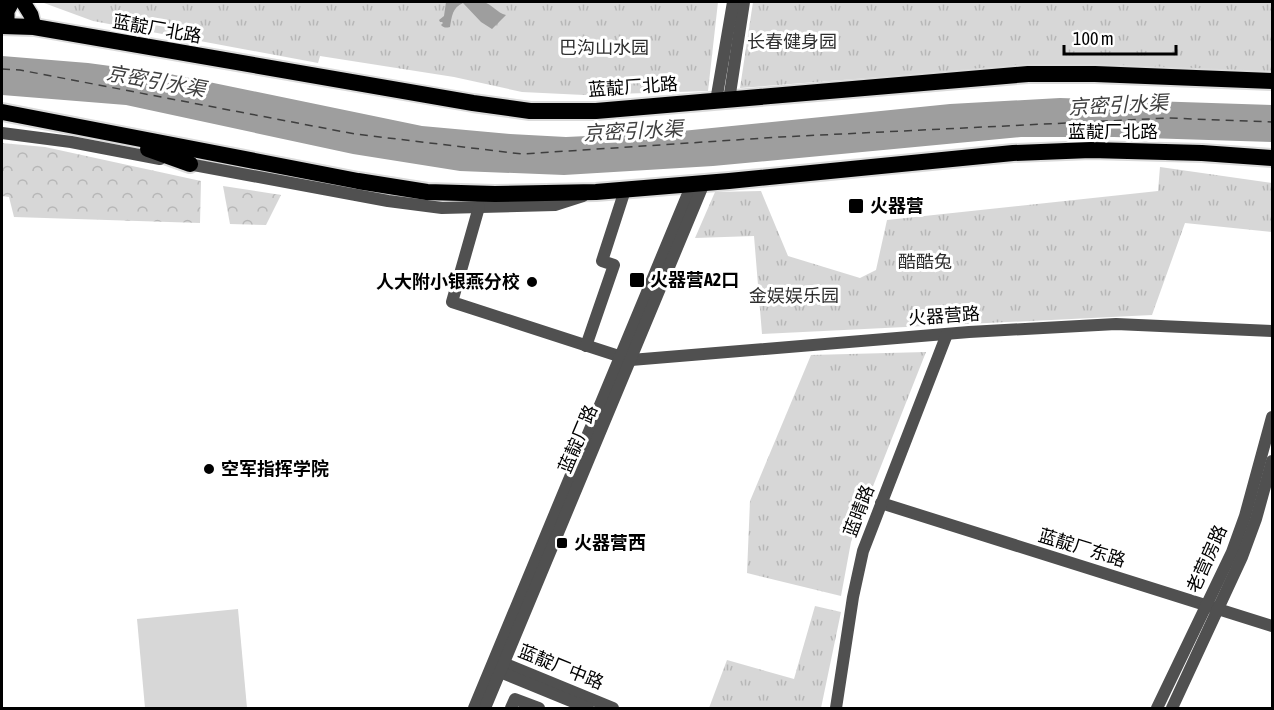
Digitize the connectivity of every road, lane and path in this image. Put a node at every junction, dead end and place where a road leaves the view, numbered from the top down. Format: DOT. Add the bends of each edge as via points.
graph roads {
  1 [pos="12,2"];
  2 [pos="23,2"];
  3 [pos="733,2"];
  4 [pos="744,2"];
  5 [pos="4,26"];
  6 [pos="34,27"];
  7 [pos="1272,81"];
  8 [pos="722,100"];
  9 [pos="4,113"];
  10 [pos="2,133"];
  11 [pos="102,133"];
  12 [pos="1272,158"];
  13 [pos="190,164"];
  14 [pos="698,184"];
  15 [pos="625,190"];
  16 [pos="596,192"];
  17 [pos="478,207"];
  18 [pos="1272,331"];
  19 [pos="947,334"];
  20 [pos="586,346"];
  21 [pos="625,358"];
  22 [pos="1272,417"];
  23 [pos="1272,461"];
  24 [pos="881,503"];
  25 [pos="1212,607"];
  26 [pos="1272,626"];
  27 [pos="497,666"];
  28 [pos="474,708"];
  29 [pos="485,708"];
  30 [pos="511,708"];
  31 [pos="539,708"];
  32 [pos="588,708"];
  33 [pos="613,708"];
  34 [pos="836,708"];
  35 [pos="1157,708"];
  36 [pos="1172,708"];
  1 -- 5 [label="main road"];
  2 -- 6 [label="main road"];
  3 -- 8 [label="street"];
  4 -- 8 [label="street"];
  5 -- 6 [label="highway, 蓝靛厂北路"];
  6 -- 8 [label="highway, 蓝靛厂北路" via="530,111 596,111"];
  7 -- 8 [label="highway, 蓝靛厂北路" via="1028,74"];
  9 -- 11 [label="highway, 蓝靛厂北路"];
  10 -- 13 [label="street, 蓝靛厂北路"];
  11 -- 13 [label="highway"];
  11 -- 16 [label="highway, 蓝靛厂北路" via="427,192"];
  12 -- 14 [label="highway, 蓝靛厂北路" via="1091,150 1013,153"];
  13 -- 17 [label="street, 蓝靛厂北路" via="388,201"];
  14 -- 15 [label="highway, 蓝靛厂北路"];
  14 -- 21 [label="street, 蓝靛厂路"];
  15 -- 16 [label="highway, 蓝靛厂北路"];
  15 -- 20 [label="street" via="602,261 614,265"];
  16 -- 17 [label="street, 蓝靛厂北路" via="555,205"];
  17 -- 20 [label="street" via="452,302"];
  18 -- 19 [label="street, 火器营路" via="1116,324"];
  19 -- 21 [label="street, 火器营路"];
  19 -- 24 [label="street, 蓝晴路"];
  20 -- 21 [label="street"];
  21 -- 27 [label="street, 蓝靛厂路"];
  22 -- 25 [label="street, 老营房路" via="1245,516"];
  23 -- 25 [label="street, 老营房路" via="1242,557"];
  24 -- 25 [label="street, 蓝靛厂东路"];
  24 -- 34 [label="street, 蓝晴路" via="863,551"];
  25 -- 26 [label="street, 蓝靛厂东路"];
  25 -- 35 [label="street, 老营房路"];
  25 -- 36 [label="street, 老营房路"];
  27 -- 28 [label="street, 蓝靛厂路"];
  27 -- 29 [label="street, 蓝靛厂路"];
  27 -- 32 [label="street, 蓝靛厂中路"];
  27 -- 33 [label="street, 蓝靛厂中路"];
  30 -- 31 [label="street" via="515,699"];
}
